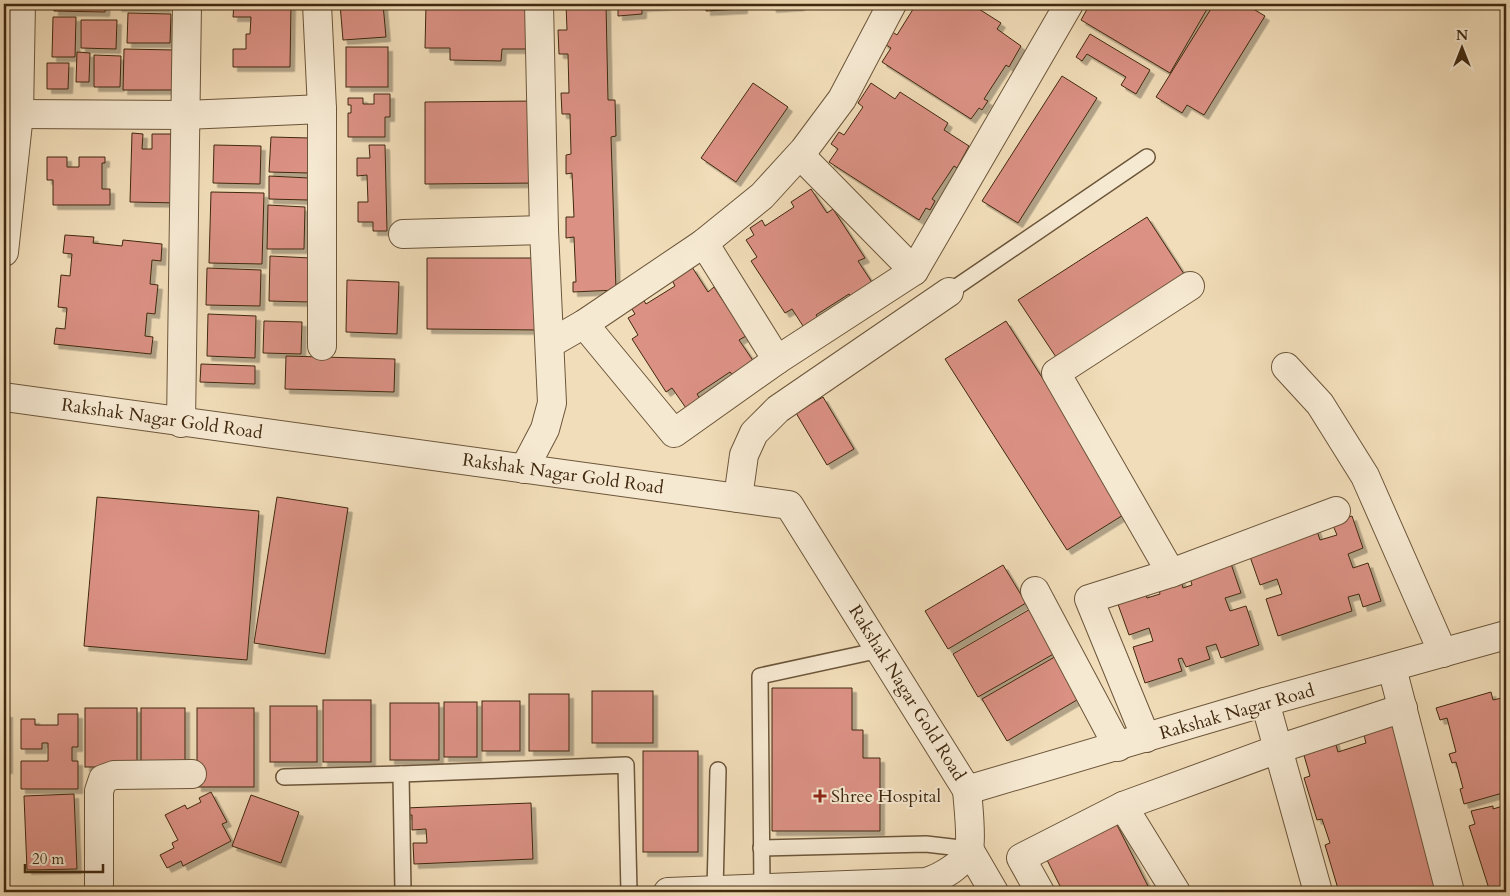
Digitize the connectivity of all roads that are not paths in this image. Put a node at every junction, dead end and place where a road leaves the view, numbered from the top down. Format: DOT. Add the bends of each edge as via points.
graph roads {
  1 [pos="22,4"];
  2 [pos="187,4"];
  3 [pos="317,4"];
  4 [pos="539,4"];
  5 [pos="892,4"];
  6 [pos="1069,4"];
  7 [pos="322,109"];
  8 [pos="20,114"];
  9 [pos="185,115"];
  10 [pos="800,155"];
  11 [pos="1146,157"];
  12 [pos="544,230"];
  13 [pos="403,234"];
  14 [pos="704,244"];
  15 [pos="4,252"];
  16 [pos="914,271"];
  17 [pos="1190,286"];
  18 [pos="949,292"];
  19 [pos="584,324"];
  20 [pos="551,343"];
  21 [pos="322,346"];
  22 [pos="777,360"];
  23 [pos="1286,367"];
  24 [pos="4,397"];
  25 [pos="181,422"];
  26 [pos="524,469"];
  27 [pos="738,498"];
  28 [pos="1336,511"];
  29 [pos="1171,573"];
  30 [pos="1035,590"];
  31 [pos="1506,635"];
  32 [pos="880,650"];
  33 [pos="1443,653"];
  34 [pos="1392,668"];
  35 [pos="1265,702"];
  36 [pos="1402,708"];
  37 [pos="1146,738"];
  38 [pos="1118,746"];
  39 [pos="1278,749"];
  40 [pos="718,770"];
  41 [pos="192,774"];
  42 [pos="401,774"];
  43 [pos="284,777"];
  44 [pos="967,790"];
  45 [pos="1122,806"];
  46 [pos="761,848"];
  47 [pos="969,849"];
  48 [pos="937,885"];
  49 [pos="762,888"];
  50 [pos="834,888"];
  51 [pos="728,890"];
  52 [pos="99,892"];
  53 [pos="403,892"];
  54 [pos="629,892"];
  55 [pos="668,892"];
  56 [pos="994,892"];
  57 [pos="1040,892"];
  58 [pos="1176,892"];
  59 [pos="1318,892"];
  60 [pos="1450,892"];
  1 -- 8 [label="street"];
  2 -- 9 [label="street"];
  3 -- 7 [label="street"];
  4 -- 12 [label="street"];
  5 -- 10 [label="street" via="842,100"];
  6 -- 16 [label="street"];
  7 -- 9 [label="street"];
  7 -- 21 [label="street"];
  8 -- 9 [label="street"];
  8 -- 15 [label="street"];
  9 -- 25 [label="street"];
  10 -- 14 [label="street" via="762,196"];
  10 -- 16 [label="street"];
  11 -- 18 [label="lane"];
  12 -- 13 [label="street"];
  12 -- 20 [label="street"];
  14 -- 19 [label="street"];
  14 -- 22 [label="street"];
  16 -- 22 [label="street"];
  17 -- 29 [label="street" via="1056,373"];
  18 -- 27 [label="street" via="778,409 754,433 744,456"];
  19 -- 20 [label="street"];
  19 -- 22 [label="street" via="674,433"];
  20 -- 26 [label="street" via="552,403 545,429"];
  23 -- 33 [label="street" via="1320,404 1365,476"];
  24 -- 25 [label="street, Rakshak Nagar Gold Road"];
  25 -- 26 [label="street, Rakshak Nagar Gold Road"];
  26 -- 27 [label="street, Rakshak Nagar Gold Road"];
  27 -- 32 [label="street, Rakshak Nagar Gold Road" via="790,505"];
  28 -- 29 [label="street"];
  29 -- 37 [label="street" via="1089,599"];
  30 -- 38 [label="street"];
  31 -- 33 [label="street, Rakshak Nagar Road"];
  32 -- 44 [label="street, Rakshak Nagar Gold Road"];
  32 -- 46 [label="lane" via="760,676"];
  33 -- 34 [label="street, Rakshak Nagar Road"];
  34 -- 35 [label="street, Rakshak Nagar Road"];
  34 -- 36 [label="street"];
  35 -- 37 [label="street, Rakshak Nagar Road"];
  35 -- 39 [label="street"];
  36 -- 39 [label="street"];
  36 -- 60 [label="street"];
  37 -- 38 [label="street, Rakshak Nagar Road"];
  38 -- 44 [label="street, Rakshak Nagar Road"];
  39 -- 45 [label="street"];
  39 -- 59 [label="street"];
  40 -- 51 [label="lane"];
  41 -- 52 [label="street" via="114,775 103,779 99,791"];
  42 -- 43 [label="lane"];
  42 -- 53 [label="lane"];
  42 -- 54 [label="lane" via="626,765"];
  44 -- 47 [label="street"];
  45 -- 57 [label="street" via="1021,858"];
  45 -- 58 [label="street"];
  46 -- 47 [label="lane" via="926,844"];
  46 -- 49 [label="lane"];
  47 -- 48 [label="street"];
  47 -- 56 [label="street"];
  48 -- 50 [label="street" via="926,882"];
  49 -- 50 [label="street"];
  49 -- 51 [label="street"];
  51 -- 55 [label="street"];
}
